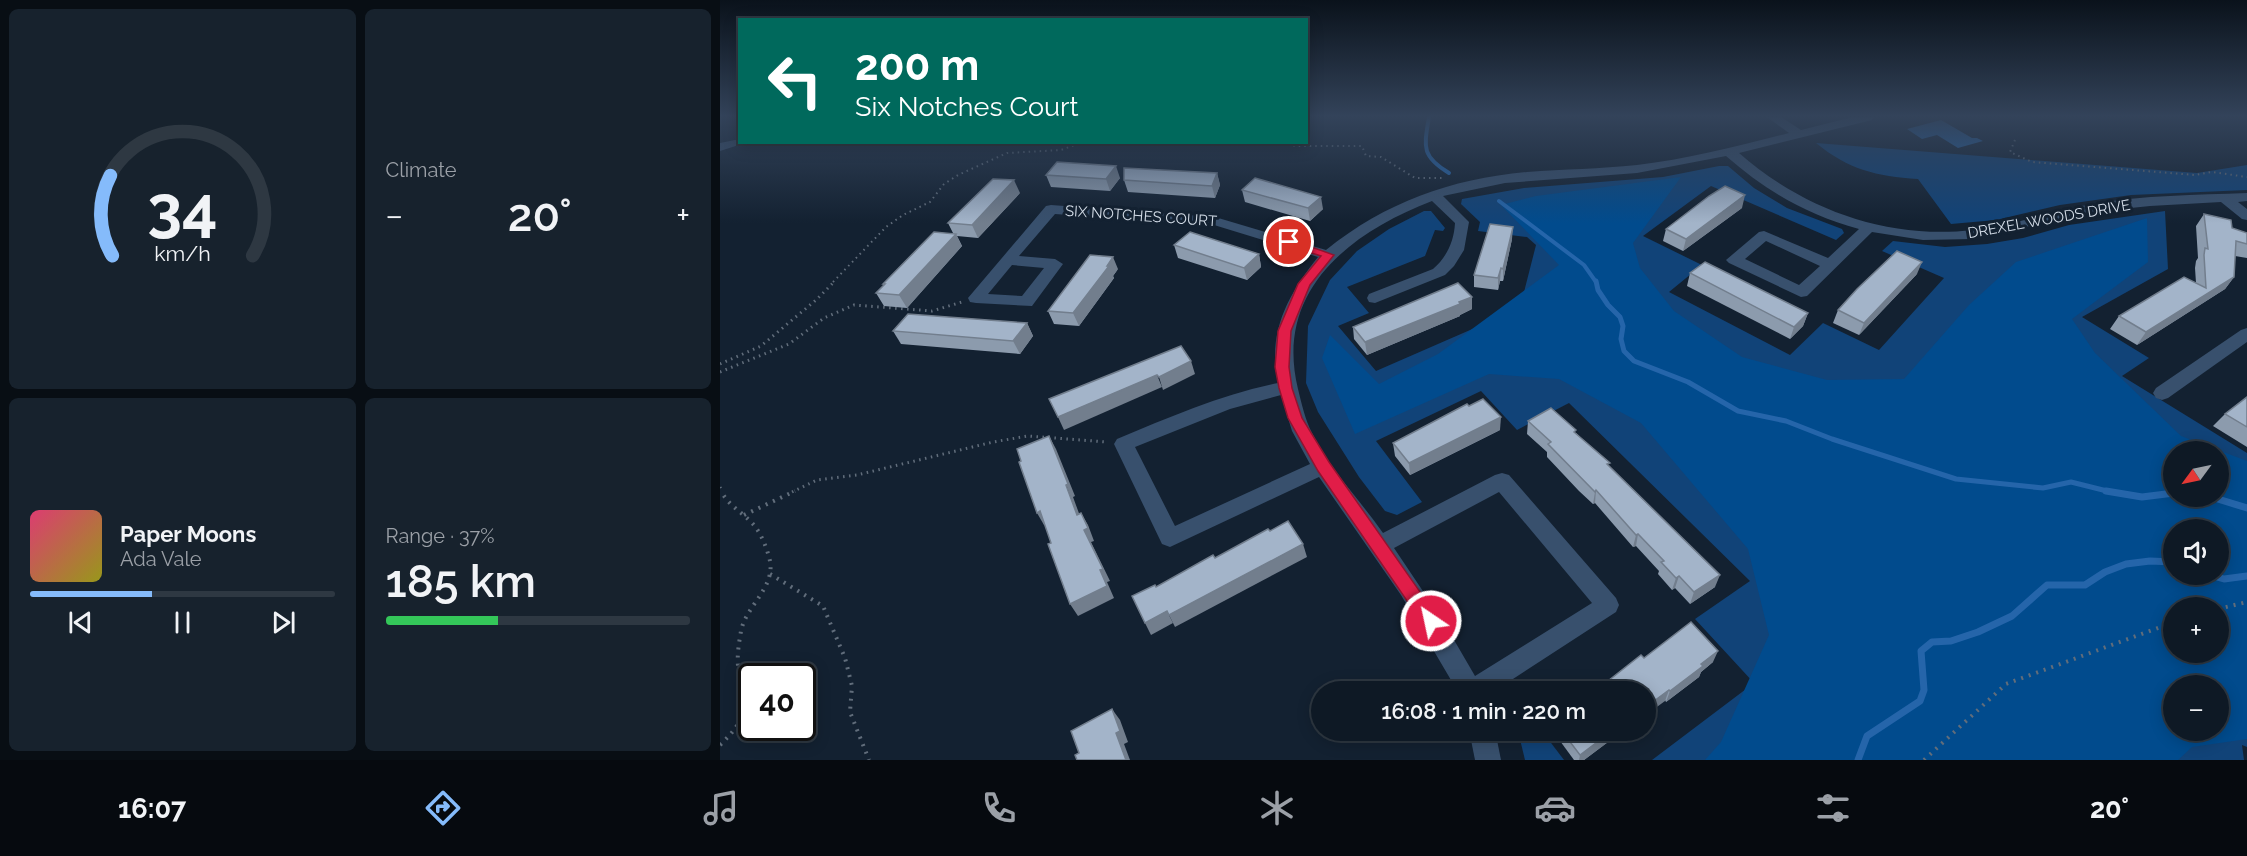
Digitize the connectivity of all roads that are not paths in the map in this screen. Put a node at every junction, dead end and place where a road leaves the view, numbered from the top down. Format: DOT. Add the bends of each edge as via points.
graph roads {
  1 [pos="1721,152"];
  2 [pos="1730,152"];
  3 [pos="1433,194"];
  4 [pos="2247,197"];
  5 [pos="2224,198"];
  6 [pos="2247,216"];
  7 [pos="1870,226"];
  8 [pos="1328,255"];
  9 [pos="1008,260"];
  10 [pos="1830,265"];
  11 [pos="1375,298"];
  12 [pos="2247,334"];
  13 [pos="1286,388"];
  14 [pos="2163,393"];
  15 [pos="1324,466"];
  16 [pos="1380,545"];
  17 [pos="1465,681"];
  18 [pos="1488,681"];
  19 [pos="1484,741"];
  20 [pos="1488,760"];
  1 -- 3 [label="street" via="1656,167 1506,179"];
  2 -- 7 [label="street, DREXEL WOODS DRIVE" via="1791,198"];
  3 -- 8 [label="street" via="1367,226"];
  3 -- 11 [label="street" via="1462,222 1463,230 1452,258 1439,272"];
  4 -- 5 [label="street, DREXEL WOODS DRIVE"];
  5 -- 6 [label="street"];
  5 -- 7 [label="street, DREXEL WOODS DRIVE" via="2119,204 1972,235 1923,235"];
  7 -- 10 [label="street"];
  8 -- 9 [label="street, SIX NOTCHES COURT" via="1215,221 1051,209"];
  8 -- 13 [label="street" via="1304,284 1284,331"];
  9 -- 9 [label="street, SIX NOTCHES COURT" via="976,298 1026,302 1055,264"];
  10 -- 10 [label="street" via="1801,292 1734,260 1764,235"];
  12 -- 14 [label="street"];
  13 -- 15 [label="street" via="1295,418"];
  13 -- 15 [label="street" via="1228,401 1124,444 1170,538"];
  15 -- 16 [label="street"];
  16 -- 17 [label="street" via="1443,640"];
  16 -- 18 [label="street" via="1502,481 1608,605"];
  19 -- 20 [label="street"];
}
